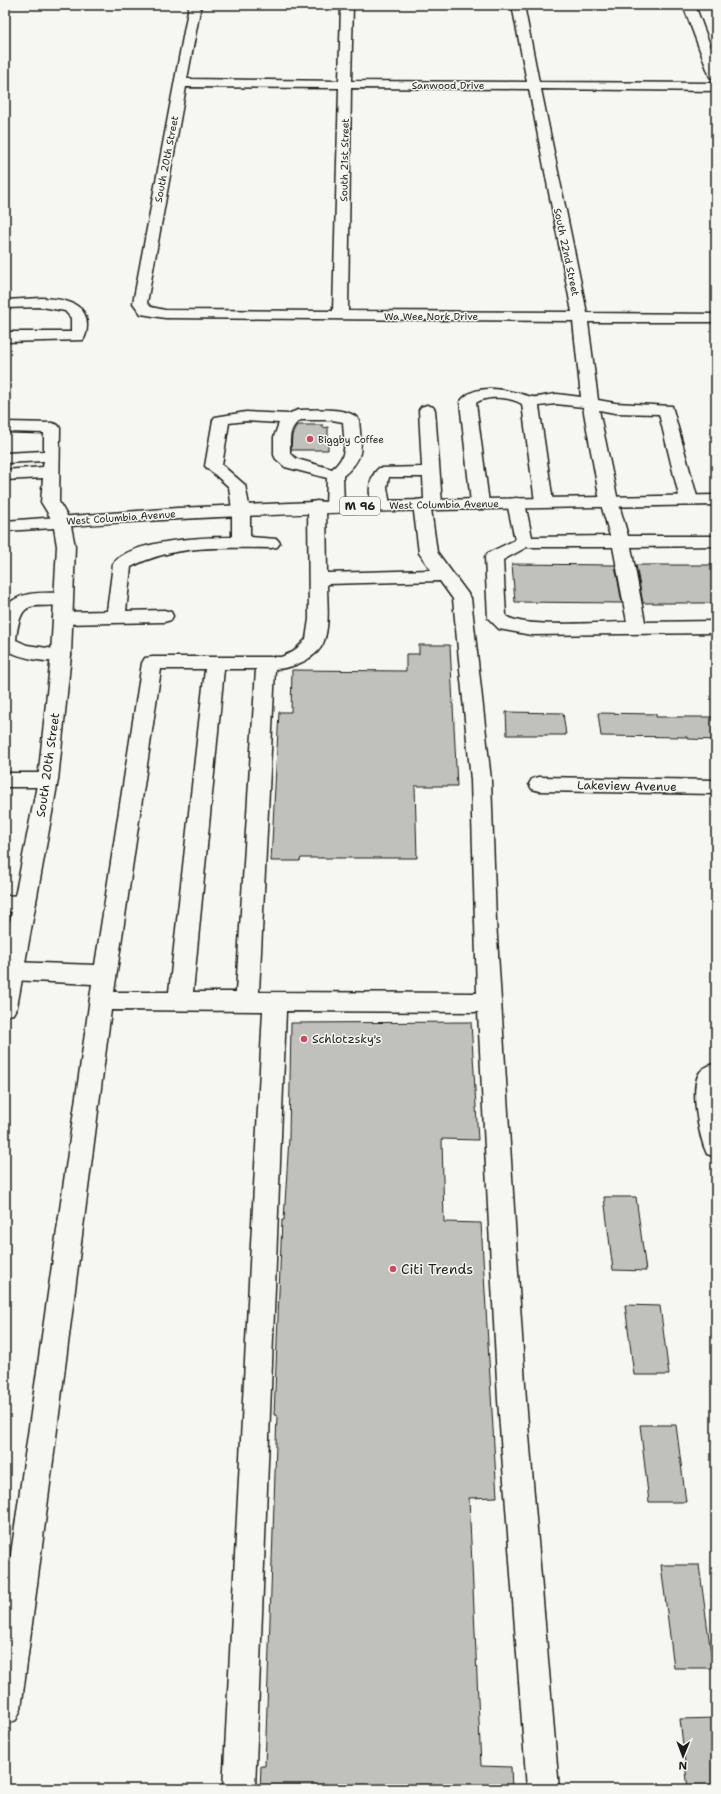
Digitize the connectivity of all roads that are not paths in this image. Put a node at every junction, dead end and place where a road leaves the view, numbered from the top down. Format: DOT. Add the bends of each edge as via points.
graph roads {
  1 [pos="195,5"];
  2 [pos="347,5"];
  3 [pos="518,5"];
  4 [pos="689,5"];
  5 [pos="716,77"];
  6 [pos="180,83"];
  7 [pos="346,84"];
  8 [pos="532,85"];
  9 [pos="716,87"];
  10 [pos="5,304"];
  11 [pos="146,311"];
  12 [pos="340,316"];
  13 [pos="580,317"];
  14 [pos="716,318"];
  15 [pos="5,337"];
  16 [pos="530,402"];
  17 [pos="590,403"];
  18 [pos="427,410"];
  19 [pos="289,419"];
  20 [pos="5,427"];
  21 [pos="5,458"];
  22 [pos="52,463"];
  23 [pos="431,472"];
  24 [pos="5,475"];
  25 [pos="335,475"];
  26 [pos="689,500"];
  27 [pos="716,500"];
  28 [pos="609,501"];
  29 [pos="544,502"];
  30 [pos="480,503"];
  31 [pos="516,503"];
  32 [pos="427,504"];
  33 [pos="381,505"];
  34 [pos="317,506"];
  35 [pos="335,506"];
  36 [pos="241,510"];
  37 [pos="61,521"];
  38 [pos="5,526"];
  39 [pos="716,541"];
  40 [pos="524,542"];
  41 [pos="621,542"];
  42 [pos="241,543"];
  43 [pos="271,543"];
  44 [pos="446,575"];
  45 [pos="318,579"];
  46 [pos="10,601"];
  47 [pos="63,609"];
  48 [pos="164,616"];
  49 [pos="116,617"];
  50 [pos="716,627"];
  51 [pos="6,628"];
  52 [pos="637,628"];
  53 [pos="60,655"];
  54 [pos="215,663"];
  55 [pos="266,663"];
  56 [pos="5,780"];
  57 [pos="48,780"];
  58 [pos="539,784"];
  59 [pos="716,787"];
  60 [pos="15,904"];
  61 [pos="12,971"];
  62 [pos="105,975"];
  63 [pos="101,1001"];
  64 [pos="180,1001"];
  65 [pos="247,1001"];
  66 [pos="275,1002"];
  67 [pos="490,1003"];
  68 [pos="5,1007"];
  69 [pos="716,1073"];
  70 [pos="716,1146"];
  71 [pos="5,1710"];
  72 [pos="239,1789"];
  73 [pos="543,1789"];
  1 -- 6 [label="street, South 20th Street"];
  2 -- 7 [label="street, South 21st Street"];
  3 -- 8 [label="street, South 22nd Street"];
  4 -- 5 [label="street"];
  6 -- 7 [label="street, Sanwood Drive"];
  6 -- 11 [label="street, South 20th Street" via="140,303"];
  7 -- 8 [label="street, Sanwood Drive"];
  7 -- 12 [label="street, South 21st Street"];
  8 -- 9 [label="street, Sanwood Drive"];
  8 -- 13 [label="street, South 22nd Street"];
  10 -- 15 [label="street" via="54,303 76,312 79,322 78,337"];
  11 -- 12 [label="street, Wa Wee Nork Drive" via="165,314"];
  12 -- 13 [label="street, Wa Wee Nork Drive"];
  13 -- 14 [label="street, Wa Wee Nork Drive"];
  13 -- 17 [label="street, South 22nd Street"];
  16 -- 17 [label="street" via="556,399"];
  16 -- 29 [label="street"];
  16 -- 30 [label="street" via="524,397 495,394 477,396 468,402"];
  17 -- 26 [label="street" via="615,408 666,409"];
  17 -- 28 [label="street, South 22nd Street"];
  18 -- 23 [label="street"];
  19 -- 25 [label="street" via="282,430 282,456 291,463"];
  19 -- 25 [label="street" via="298,415 328,415 351,420 353,447 349,463"];
  19 -- 36 [label="street" via="261,416 221,420 213,466 237,485"];
  20 -- 22 [label="street, South 20th Street" via="52,428"];
  21 -- 22 [label="street"];
  22 -- 24 [label="street"];
  22 -- 37 [label="street, South 20th Street" via="50,502"];
  23 -- 32 [label="street"];
  23 -- 33 [label="street" via="385,472 379,480"];
  25 -- 35 [label="street"];
  26 -- 27 [label="street, West Columbia Avenue / M 96"];
  26 -- 28 [label="street, West Columbia Avenue / M 96"];
  28 -- 29 [label="street, West Columbia Avenue / M 96"];
  28 -- 41 [label="street, South 22nd Street"];
  29 -- 31 [label="street, West Columbia Avenue / M 96"];
  30 -- 31 [label="street, West Columbia Avenue / M 96"];
  30 -- 32 [label="street, West Columbia Avenue / M 96"];
  31 -- 40 [label="street"];
  32 -- 33 [label="street, West Columbia Avenue / M 96"];
  32 -- 44 [label="street" via="428,553"];
  33 -- 35 [label="street, West Columbia Avenue / M 96"];
  34 -- 35 [label="street, West Columbia Avenue / M 96"];
  34 -- 36 [label="street, West Columbia Avenue / M 96"];
  34 -- 45 [label="street"];
  36 -- 37 [label="street, West Columbia Avenue / M 96"];
  36 -- 42 [label="street"];
  37 -- 38 [label="street, West Columbia Avenue / M 96"];
  37 -- 47 [label="street, South 20th Street" via="66,546"];
  39 -- 41 [label="street"];
  40 -- 41 [label="street"];
  40 -- 52 [label="street" via="494,557 497,618 506,625 531,629"];
  41 -- 52 [label="street, South 22nd Street"];
  42 -- 43 [label="street"];
  42 -- 49 [label="street" via="181,544 134,557 122,564"];
  44 -- 45 [label="street"];
  44 -- 67 [label="street" via="462,598 480,772"];
  45 -- 55 [label="street" via="315,641 300,656 283,663"];
  46 -- 47 [label="street"];
  46 -- 51 [label="street"];
  47 -- 49 [label="street"];
  47 -- 53 [label="street, South 20th Street"];
  48 -- 49 [label="street"];
  50 -- 52 [label="street"];
  51 -- 53 [label="street" via="6,642 14,648"];
  53 -- 57 [label="street, South 20th Street"];
  54 -- 55 [label="street"];
  54 -- 62 [label="street" via="152,663"];
  54 -- 64 [label="street"];
  55 -- 65 [label="street"];
  56 -- 57 [label="street"];
  57 -- 60 [label="street, South 20th Street"];
  58 -- 59 [label="street, Lakeview Avenue"];
  60 -- 61 [label="street, South 20th Street"];
  61 -- 62 [label="street"];
  61 -- 68 [label="street, South 20th Street"];
  62 -- 63 [label="street"];
  63 -- 64 [label="street"];
  63 -- 71 [label="street"];
  64 -- 65 [label="street"];
  65 -- 66 [label="street"];
  66 -- 67 [label="street"];
  66 -- 72 [label="street"];
  67 -- 73 [label="street" via="512,1400"];
  69 -- 70 [label="street" via="709,1078 707,1097"];
}
